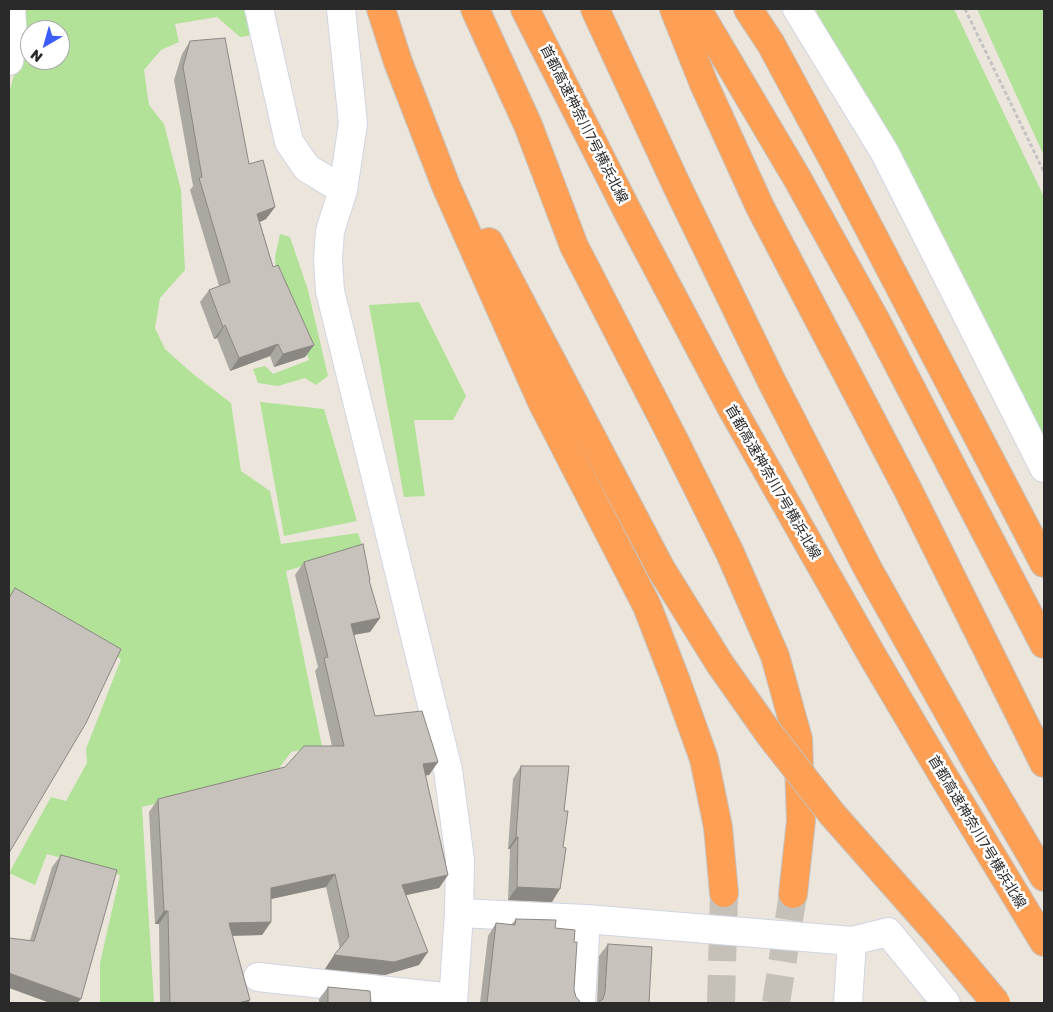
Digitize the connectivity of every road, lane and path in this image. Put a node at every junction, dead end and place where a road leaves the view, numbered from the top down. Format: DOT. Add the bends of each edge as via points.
graph roads {
  1 [pos="11,9"];
  2 [pos="259,9"];
  3 [pos="341,9"];
  4 [pos="381,9"];
  5 [pos="475,9"];
  6 [pos="525,9"];
  7 [pos="595,9"];
  8 [pos="674,9"];
  9 [pos="696,9"];
  10 [pos="748,9"];
  11 [pos="798,9"];
  12 [pos="965,9"];
  13 [pos="9,61"];
  14 [pos="398,62"];
  15 [pos="1044,172"];
  16 [pos="343,190"];
  17 [pos="1044,468"];
  18 [pos="1044,564"];
  19 [pos="1044,644"];
  20 [pos="1044,763"];
  21 [pos="1044,877"];
  22 [pos="724,893"];
  23 [pos="793,894"];
  24 [pos="459,914"];
  25 [pos="586,919"];
  26 [pos="852,941"];
  27 [pos="1044,942"];
  28 [pos="258,977"];
  29 [pos="453,1001"];
  30 [pos="581,1003"];
  31 [pos="848,1003"];
  32 [pos="946,1003"];
  33 [pos="996,1003"];
  1 -- 13 [label="street" via="13,40"];
  2 -- 16 [label="street" via="289,142 307,168"];
  3 -- 16 [label="street" via="353,123"];
  4 -- 14 [label="highway"];
  5 -- 23 [label="highway" via="528,126 574,246 730,553 775,656 798,739 801,821"];
  6 -- 27 [label="highway, 首都高速神奈川7号横浜北線" via="730,405 873,657"];
  7 -- 21 [label="highway" via="768,373 868,569"];
  8 -- 20 [label="highway" via="760,207 907,488"];
  9 -- 19 [label="highway" via="797,178 872,313"];
  10 -- 18 [label="highway" via="835,163"];
  11 -- 17 [label="street" via="885,153"];
  12 -- 15 [label="path"];
  14 -- 22 [label="highway" via="446,186 538,394 646,606 676,681 704,759 718,827"];
  14 -- 33 [label="highway, bridge" via="470,208 662,569 720,664 770,736 832,814"];
  16 -- 24 [label="street" via="330,231 330,291 448,770 460,860"];
  24 -- 25 [label="street"];
  24 -- 29 [label="street"];
  25 -- 26 [label="street"];
  25 -- 30 [label="street"];
  26 -- 31 [label="street"];
  26 -- 32 [label="street" via="888,932"];
  28 -- 29 [label="street"];
}
